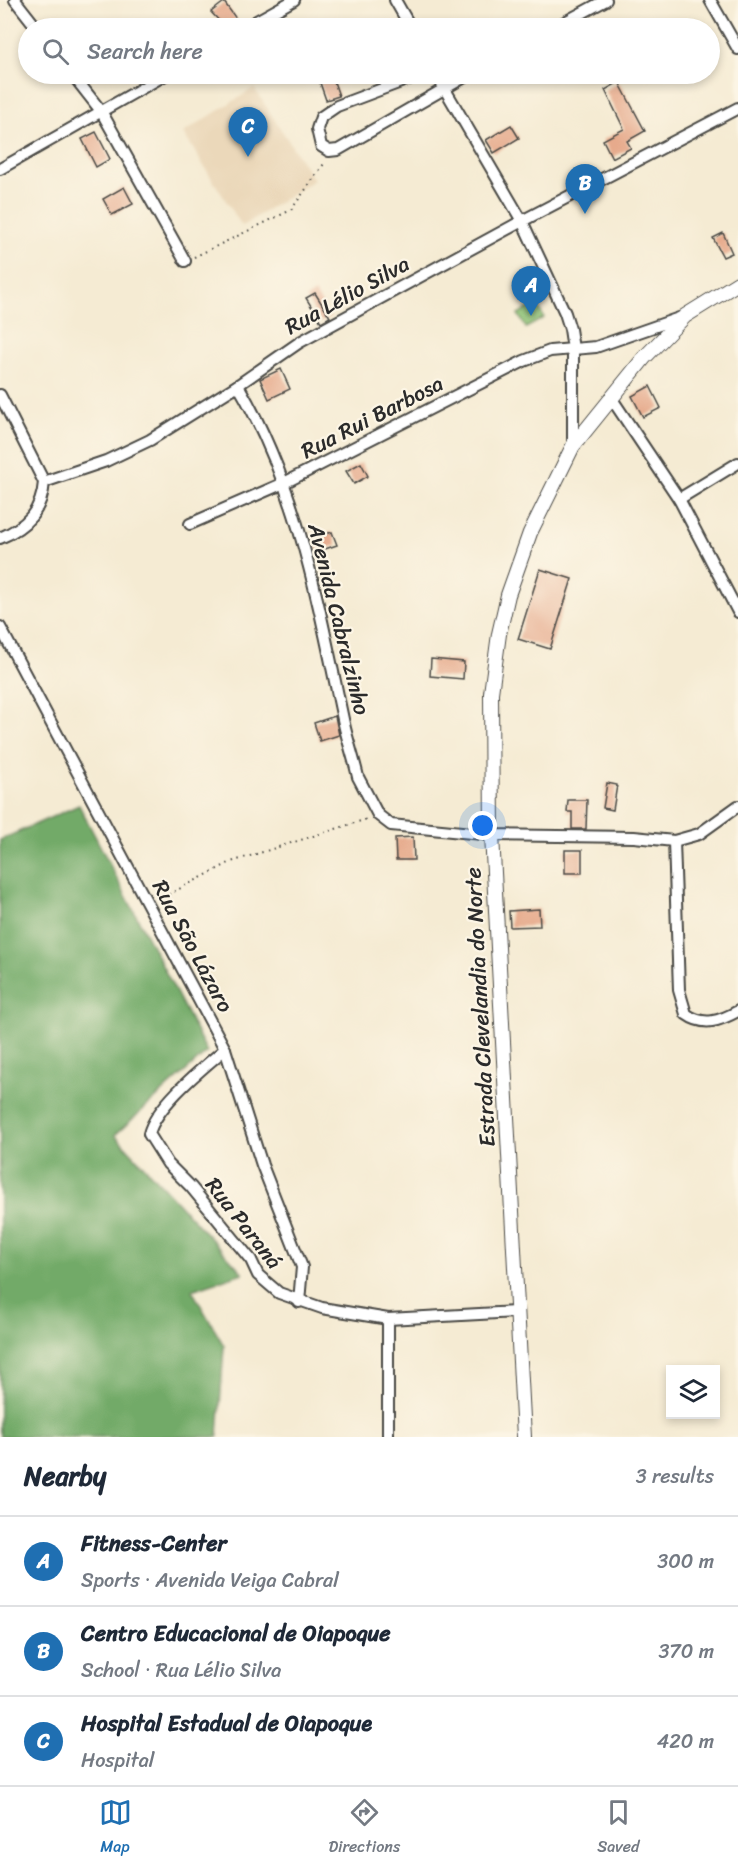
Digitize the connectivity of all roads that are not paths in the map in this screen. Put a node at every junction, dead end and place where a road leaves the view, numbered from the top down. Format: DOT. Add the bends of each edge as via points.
graph roads {
  1 [pos="15,0"];
  2 [pos="294,0"];
  3 [pos="395,0"];
  4 [pos="606,0"];
  5 [pos="710,0"];
  6 [pos="29,18"];
  7 [pos="262,18"];
  8 [pos="405,18"];
  9 [pos="573,18"];
  10 [pos="738,48"];
  11 [pos="80,84"];
  12 [pos="149,84"];
  13 [pos="397,84"];
  14 [pos="440,84"];
  15 [pos="450,84"];
  16 [pos="442,88"];
  17 [pos="738,108"];
  18 [pos="101,111"];
  19 [pos="0,169"];
  20 [pos="522,221"];
  21 [pos="186,261"];
  22 [pos="738,283"];
  23 [pos="686,316"];
  24 [pos="573,349"];
  25 [pos="238,385"];
  26 [pos="0,395"];
  27 [pos="612,399"];
  28 [pos="573,446"];
  29 [pos="738,463"];
  30 [pos="44,482"];
  31 [pos="284,483"];
  32 [pos="679,499"];
  33 [pos="190,524"];
  34 [pos="0,538"];
  35 [pos="738,612"];
  36 [pos="0,627"];
  37 [pos="738,806"];
  38 [pos="492,835"];
  39 [pos="674,841"];
  40 [pos="738,1011"];
  41 [pos="225,1049"];
  42 [pos="299,1302"];
  43 [pos="516,1312"];
  44 [pos="388,1319"];
  45 [pos="388,1437"];
  46 [pos="524,1437"];
  1 -- 6 [label="street"];
  2 -- 7 [label="street"];
  3 -- 8 [label="street"];
  4 -- 9 [label="street"];
  5 -- 10 [label="street"];
  11 -- 18 [label="street"];
  12 -- 18 [label="street"];
  13 -- 16 [label="street" via="326,112 318,124 321,146 333,151"];
  14 -- 16 [label="street"];
  15 -- 16 [label="street"];
  16 -- 20 [label="street"];
  17 -- 20 [label="street, Rua Lélio Silva"];
  18 -- 19 [label="street"];
  18 -- 21 [label="street"];
  20 -- 24 [label="street" via="565,313"];
  20 -- 25 [label="street, Rua Lélio Silva" via="300,342"];
  22 -- 23 [label="street, Estrada Clevelandia do Norte"];
  23 -- 24 [label="street, Rua Rui Barbosa" via="596,347"];
  23 -- 27 [label="street, Estrada Clevelandia do Norte" via="644,358"];
  24 -- 28 [label="street"];
  24 -- 31 [label="street, Rua Rui Barbosa" via="550,351 524,361"];
  25 -- 30 [label="street, Rua Lélio Silva" via="121,455"];
  25 -- 31 [label="street, Avenida Cabralzinho" via="261,424"];
  26 -- 30 [label="street"];
  27 -- 28 [label="street, Estrada Clevelandia do Norte"];
  27 -- 32 [label="street"];
  28 -- 38 [label="street, Estrada Clevelandia do Norte" via="530,533 499,634 491,693"];
  29 -- 32 [label="street"];
  30 -- 34 [label="street" via="35,513"];
  31 -- 33 [label="street, Rua Rui Barbosa"];
  31 -- 38 [label="street, Avenida Cabralzinho" via="311,568 364,792 378,815 391,825"];
  32 -- 35 [label="street"];
  36 -- 41 [label="street, Rua São Lázaro"];
  37 -- 39 [label="street" via="699,834"];
  38 -- 39 [label="street"];
  38 -- 43 [label="street, Estrada Clevelandia do Norte"];
  39 -- 40 [label="street" via="679,990 686,1014 712,1023"];
  41 -- 42 [label="street, Rua São Lázaro" via="262,1166 302,1267"];
  41 -- 42 [label="street, Rua Paraná" via="175,1096 149,1134 168,1164 251,1260 258,1275 279,1293"];
  42 -- 44 [label="street, Rua Paraná"];
  43 -- 44 [label="street, Rua Paraná"];
  43 -- 46 [label="street, Estrada Clevelandia do Norte"];
  44 -- 45 [label="street"];
}
